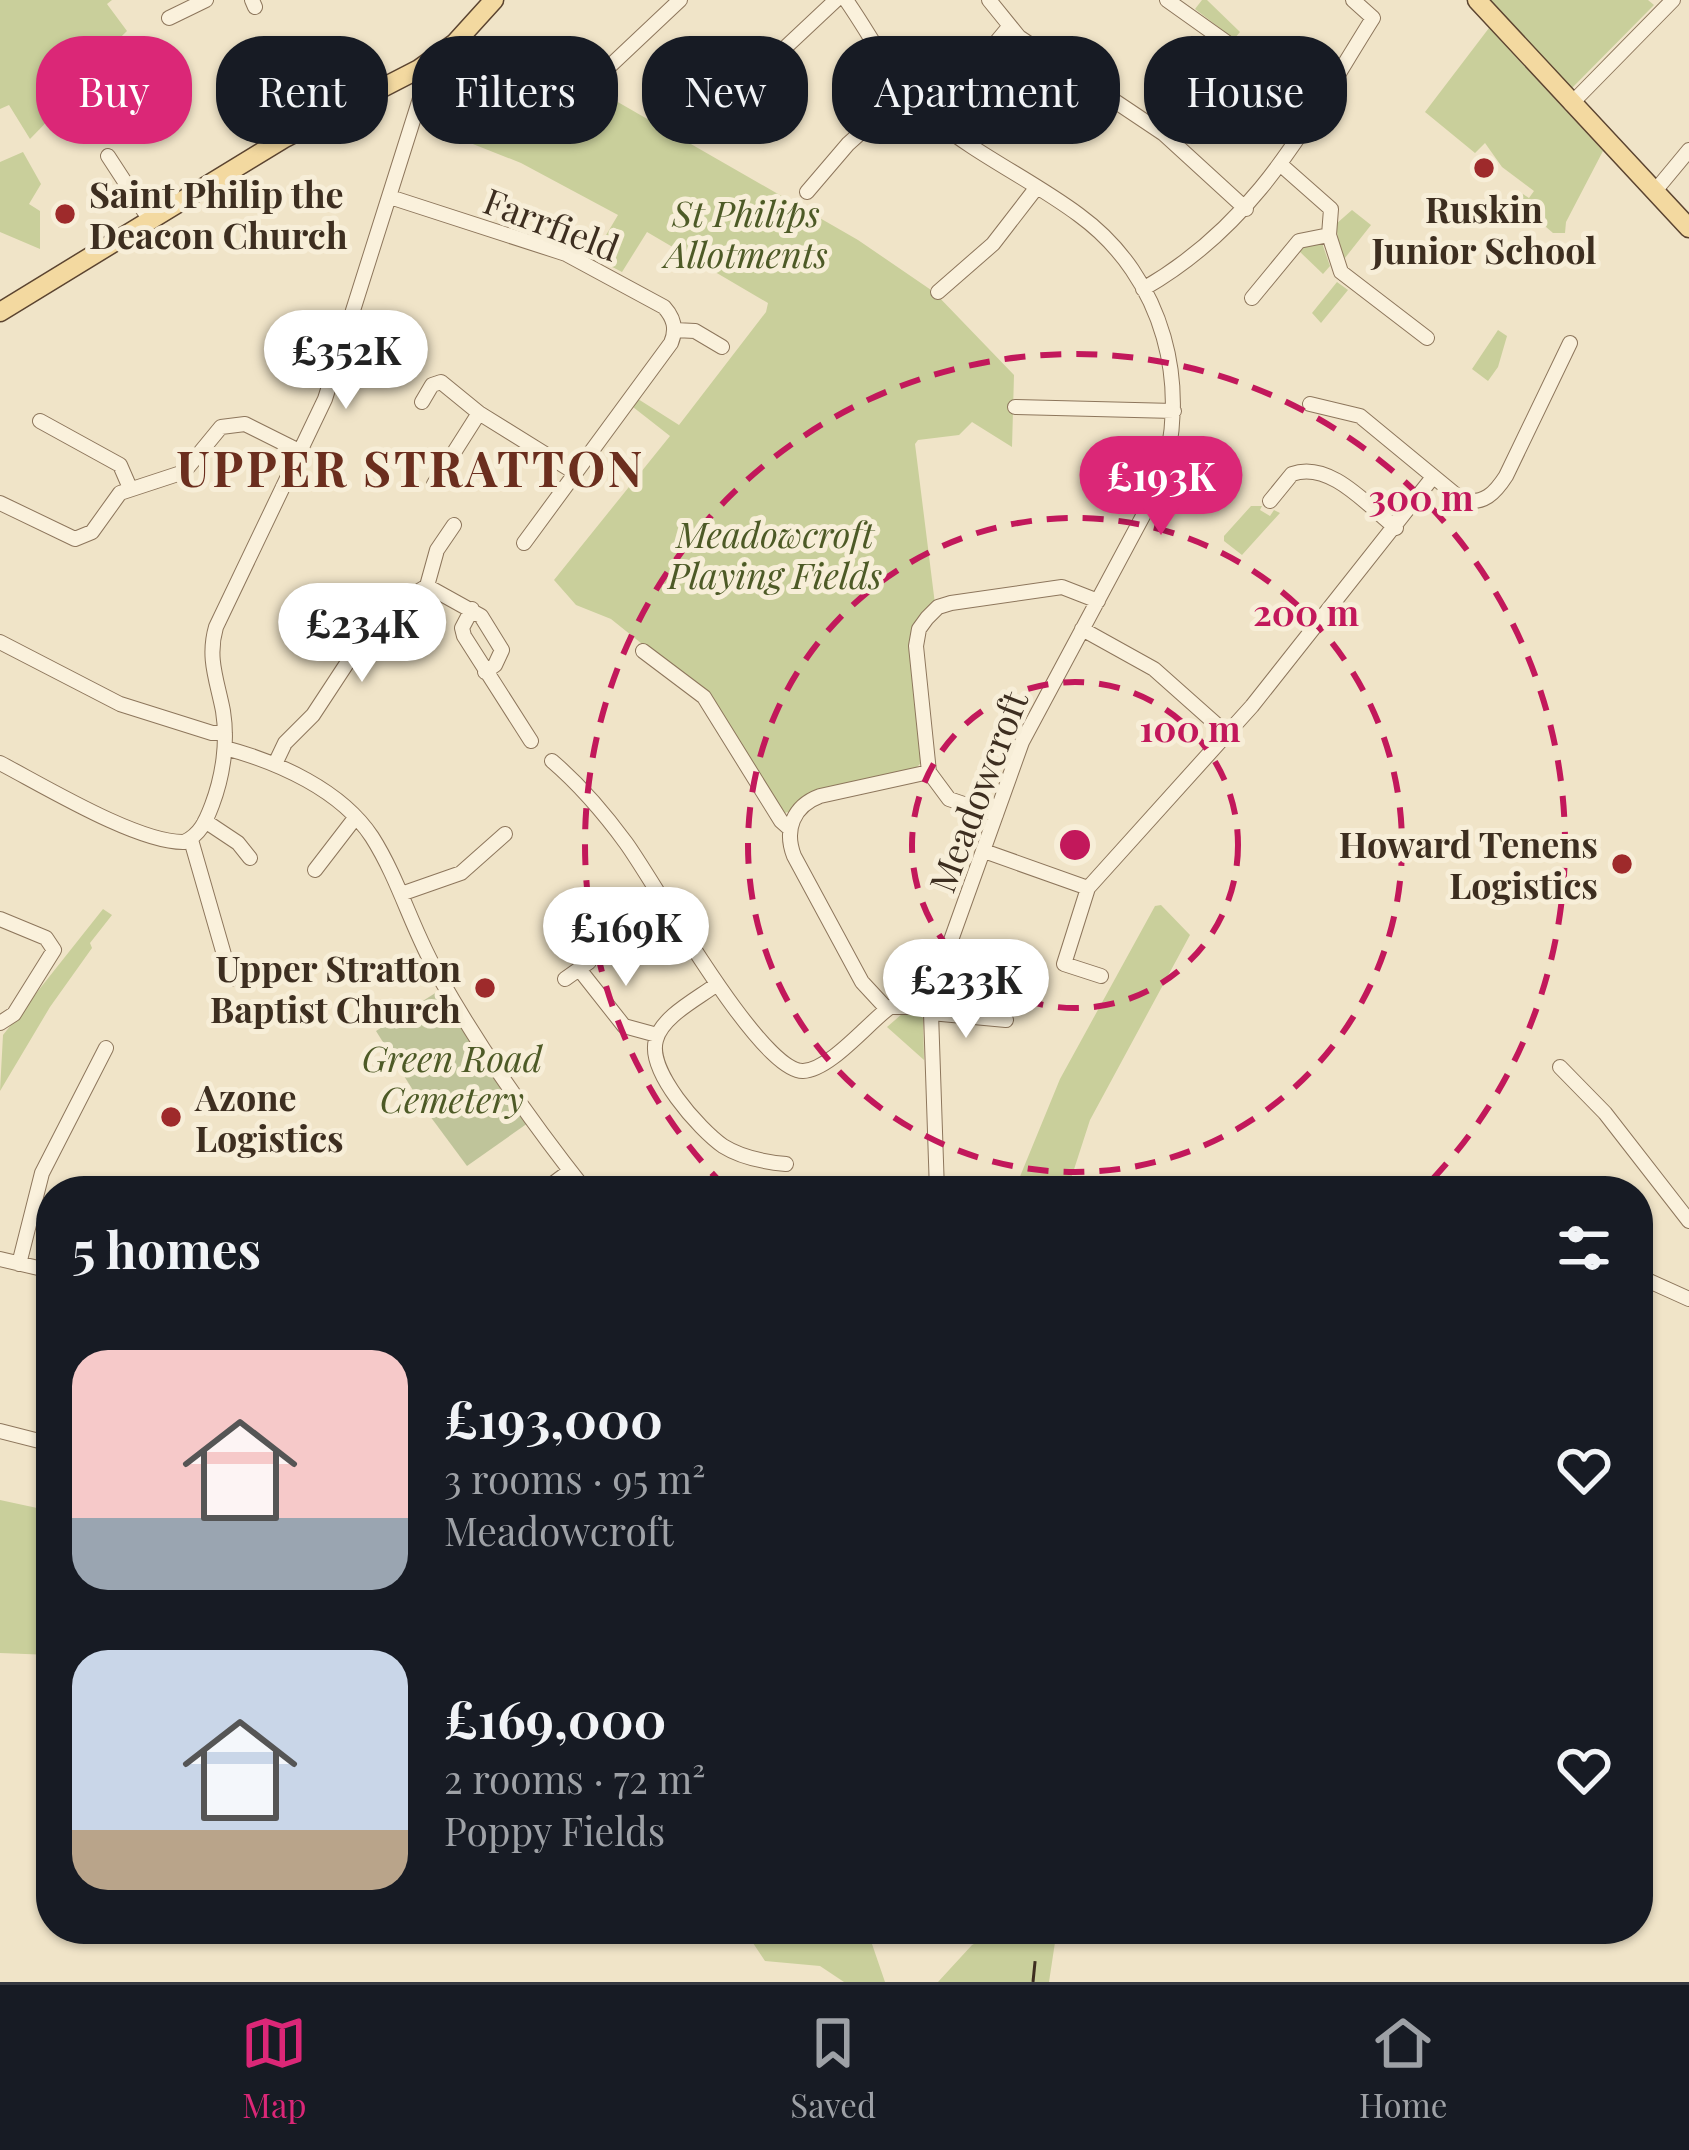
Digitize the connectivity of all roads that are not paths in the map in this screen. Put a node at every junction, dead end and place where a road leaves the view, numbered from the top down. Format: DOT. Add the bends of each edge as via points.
graph roads {
  1 [pos="206,0"];
  2 [pos="494,0"];
  3 [pos="680,0"];
  4 [pos="836,0"];
  5 [pos="846,0"];
  6 [pos="989,0"];
  7 [pos="1167,0"];
  8 [pos="1353,0"];
  9 [pos="1477,0"];
  10 [pos="1672,0"];
  11 [pos="1385,5"];
  12 [pos="169,18"];
  13 [pos="1373,18"];
  14 [pos="1008,28"];
  15 [pos="463,36"];
  16 [pos="798,36"];
  17 [pos="870,36"];
  18 [pos="1001,36"];
  19 [pos="1218,36"];
  20 [pos="618,58"];
  21 [pos="1347,59"];
  22 [pos="412,72"];
  23 [pos="1571,104"];
  24 [pos="412,125"];
  25 [pos="847,144"];
  26 [pos="972,144"];
  27 [pos="1293,144"];
  28 [pos="1689,150"];
  29 [pos="108,156"];
  30 [pos="1280,164"];
  31 [pos="1037,187"];
  32 [pos="1655,191"];
  33 [pos="807,192"];
  34 [pos="390,197"];
  35 [pos="1246,209"];
  36 [pos="151,222"];
  37 [pos="1689,228"];
  38 [pos="1329,235"];
  39 [pos="1144,289"];
  40 [pos="938,292"];
  41 [pos="1252,298"];
  42 [pos="0,312"];
  43 [pos="674,330"];
  44 [pos="1427,338"];
  45 [pos="1570,343"];
  46 [pos="722,347"];
  47 [pos="422,402"];
  48 [pos="1310,404"];
  49 [pos="1015,407"];
  50 [pos="1174,411"];
  51 [pos="478,413"];
  52 [pos="40,421"];
  53 [pos="299,451"];
  54 [pos="574,472"];
  55 [pos="1433,477"];
  56 [pos="434,484"];
  57 [pos="130,488"];
  58 [pos="1270,501"];
  59 [pos="0,502"];
  60 [pos="454,525"];
  61 [pos="1396,527"];
  62 [pos="524,543"];
  63 [pos="427,586"];
  64 [pos="1098,601"];
  65 [pos="472,609"];
  66 [pos="1082,629"];
  67 [pos="0,642"];
  68 [pos="643,651"];
  69 [pos="485,672"];
  70 [pos="1226,733"];
  71 [pos="225,741"];
  72 [pos="531,741"];
  73 [pos="552,761"];
  74 [pos="0,763"];
  75 [pos="275,764"];
  76 [pos="929,772"];
  77 [pos="996,815"];
  78 [pos="355,818"];
  79 [pos="205,821"];
  80 [pos="790,829"];
  81 [pos="505,834"];
  82 [pos="191,840"];
  83 [pos="984,850"];
  84 [pos="250,858"];
  85 [pos="315,870"];
  86 [pos="1088,888"];
  87 [pos="400,894"];
  88 [pos="0,919"];
  89 [pos="1101,976"];
  90 [pos="231,979"];
  91 [pos="565,979"];
  92 [pos="717,984"];
  93 [pos="887,1009"];
  94 [pos="931,1010"];
  95 [pos="1006,1020"];
  96 [pos="0,1023"];
  97 [pos="657,1035"];
  98 [pos="106,1048"];
  99 [pos="1560,1067"];
  100 [pos="786,1164"];
  101 [pos="570,1171"];
  102 [pos="41,1176"];
  103 [pos="563,1176"];
  104 [pos="574,1176"];
  105 [pos="937,1176"];
  106 [pos="36,1198"];
  107 [pos="1689,1221"];
  108 [pos="0,1259"];
  109 [pos="20,1264"];
  110 [pos="36,1268"];
  111 [pos="1653,1282"];
  112 [pos="1684,1293"];
  113 [pos="0,1431"];
  114 [pos="36,1440"];
  1 -- 12 [label="street"];
  2 -- 15 [label="main road"];
  3 -- 20 [label="street"];
  4 -- 16 [label="street"];
  5 -- 17 [label="street, Meadowcroft"];
  6 -- 14 [label="street"];
  7 -- 19 [label="street"];
  8 -- 13 [label="street"];
  9 -- 23 [label="main road"];
  10 -- 23 [label="street"];
  11 -- 13 [label="street"];
  13 -- 21 [label="street"];
  14 -- 18 [label="street"];
  14 -- 35 [label="street" via="1163,134"];
  22 -- 36 [label="main road" via="309,124"];
  23 -- 32 [label="main road"];
  24 -- 34 [label="street"];
  25 -- 33 [label="street"];
  26 -- 31 [label="street, Meadowcroft"];
  27 -- 30 [label="street"];
  28 -- 32 [label="street"];
  29 -- 36 [label="street"];
  30 -- 35 [label="street"];
  30 -- 38 [label="street" via="1331,208"];
  31 -- 39 [label="street, Meadowcroft" via="1106,238"];
  31 -- 40 [label="street" via="993,244"];
  32 -- 37 [label="main road"];
  34 -- 43 [label="street, Farrfield" via="584,262 664,307"];
  34 -- 53 [label="street" via="325,399"];
  35 -- 39 [label="street"];
  36 -- 42 [label="main road"];
  38 -- 41 [label="street" via="1299,241"];
  38 -- 44 [label="street" via="1341,272"];
  39 -- 50 [label="street, Meadowcroft" via="1166,341"];
  43 -- 46 [label="street, Farrfield" via="695,331"];
  43 -- 54 [label="street"];
  45 -- 55 [label="street" via="1492,495 1466,501"];
  47 -- 51 [label="street" via="439,382"];
  48 -- 55 [label="street" via="1360,416"];
  49 -- 50 [label="street"];
  50 -- 64 [label="street, Meadowcroft" via="1159,486"];
  51 -- 54 [label="street"];
  51 -- 56 [label="street"];
  52 -- 57 [label="street" via="120,465"];
  53 -- 57 [label="street" via="229,424 184,472"];
  53 -- 71 [label="street" via="212,643"];
  54 -- 62 [label="street"];
  55 -- 61 [label="street"];
  57 -- 59 [label="street" via="92,532 75,539"];
  58 -- 61 [label="street" via="1292,474 1315,470"];
  60 -- 63 [label="street"];
  61 -- 70 [label="street"];
  63 -- 65 [label="street"];
  63 -- 75 [label="street" via="396,623 357,648"];
  64 -- 66 [label="street, Meadowcroft"];
  64 -- 76 [label="street" via="1062,587 950,603 926,618 916,646"];
  65 -- 69 [label="street" via="462,633"];
  65 -- 69 [label="street" via="502,650"];
  66 -- 70 [label="street" via="1154,669"];
  66 -- 77 [label="street, Meadowcroft" via="1022,742"];
  67 -- 71 [label="street" via="120,704"];
  68 -- 80 [label="street" via="704,698"];
  69 -- 72 [label="street"];
  70 -- 86 [label="street"];
  71 -- 75 [label="street"];
  71 -- 79 [label="street"];
  73 -- 92 [label="street" via="628,845"];
  74 -- 82 [label="street" via="124,824 172,842"];
  75 -- 78 [label="street"];
  76 -- 77 [label="street" via="949,799"];
  76 -- 80 [label="street" via="812,799"];
  77 -- 83 [label="street, Meadowcroft"];
  78 -- 85 [label="street"];
  78 -- 87 [label="street"];
  79 -- 82 [label="street"];
  79 -- 84 [label="street"];
  80 -- 93 [label="street" via="794,856 862,982"];
  81 -- 87 [label="street" via="461,873"];
  82 -- 90 [label="street"];
  83 -- 86 [label="street"];
  83 -- 94 [label="street, Meadowcroft"];
  86 -- 89 [label="street" via="1064,964"];
  87 -- 101 [label="street" via="441,981"];
  88 -- 96 [label="street" via="46,938 54,950"];
  91 -- 97 [label="street" via="584,965 624,1026"];
  92 -- 93 [label="street" via="783,1065 802,1071 823,1064"];
  92 -- 97 [label="street"];
  93 -- 94 [label="street"];
  94 -- 95 [label="street"];
  94 -- 105 [label="street, Meadowcroft"];
  97 -- 100 [label="street" via="657,1062 704,1130 734,1152"];
  98 -- 102 [label="street"];
  99 -- 107 [label="street"];
  101 -- 103 [label="street"];
  101 -- 104 [label="street"];
  106 -- 109 [label="street"];
  108 -- 109 [label="street"];
  109 -- 110 [label="street"];
  111 -- 112 [label="street"];
  113 -- 114 [label="street"];
}
